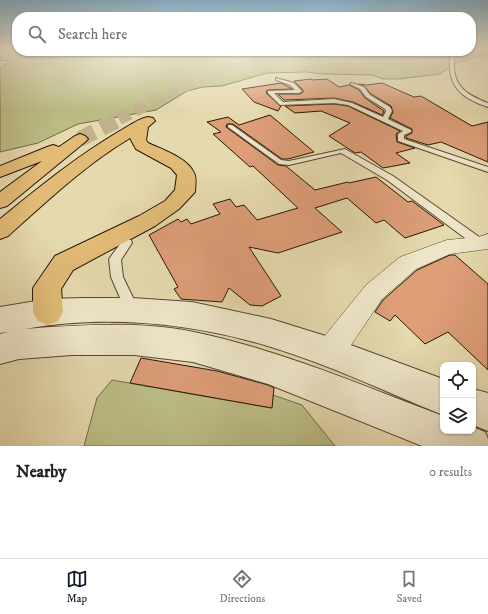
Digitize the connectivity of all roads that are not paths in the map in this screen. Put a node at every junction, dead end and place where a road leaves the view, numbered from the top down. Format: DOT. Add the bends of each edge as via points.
graph roads {
  1 [pos="451,69"];
  2 [pos="278,79"];
  3 [pos="352,84"];
  4 [pos="488,105"];
  5 [pos="384,120"];
  6 [pos="230,126"];
  7 [pos="488,170"];
  8 [pos="0,172"];
  9 [pos="0,202"];
  10 [pos="0,232"];
  11 [pos="484,242"];
  12 [pos="127,243"];
  13 [pos="132,310"];
  14 [pos="48,312"];
  15 [pos="0,320"];
  16 [pos="0,349"];
  17 [pos="329,353"];
  18 [pos="440,396"];
  19 [pos="476,408"];
  20 [pos="488,412"];
  21 [pos="471,446"];
  1 -- 4 [label="lane" via="454,82 465,95"];
  2 -- 5 [label="lane" via="292,84 299,91 270,92 282,104 334,101 350,104"];
  3 -- 5 [label="lane" via="362,88 368,96 388,108"];
  5 -- 7 [label="lane" via="409,131 401,134 400,140"];
  6 -- 11 [label="lane" via="279,162 289,163 342,151 390,178"];
  8 -- 9 [label="highway" via="80,138"];
  10 -- 14 [label="highway" via="67,174 145,122 138,135 142,146 176,164 186,174 185,192 172,205 147,221 64,263 47,288"];
  11 -- 17 [label="street" via="447,247 408,263 374,292"];
  12 -- 13 [label="lane" via="115,259 117,277"];
  13 -- 14 [label="street"];
  13 -- 17 [label="street" via="192,315 271,333"];
  14 -- 15 [label="street"];
  16 -- 21 [label="street" via="19,344 72,340 134,340 193,348 268,367"];
  17 -- 18 [label="street"];
  19 -- 20 [label="street"];
}
